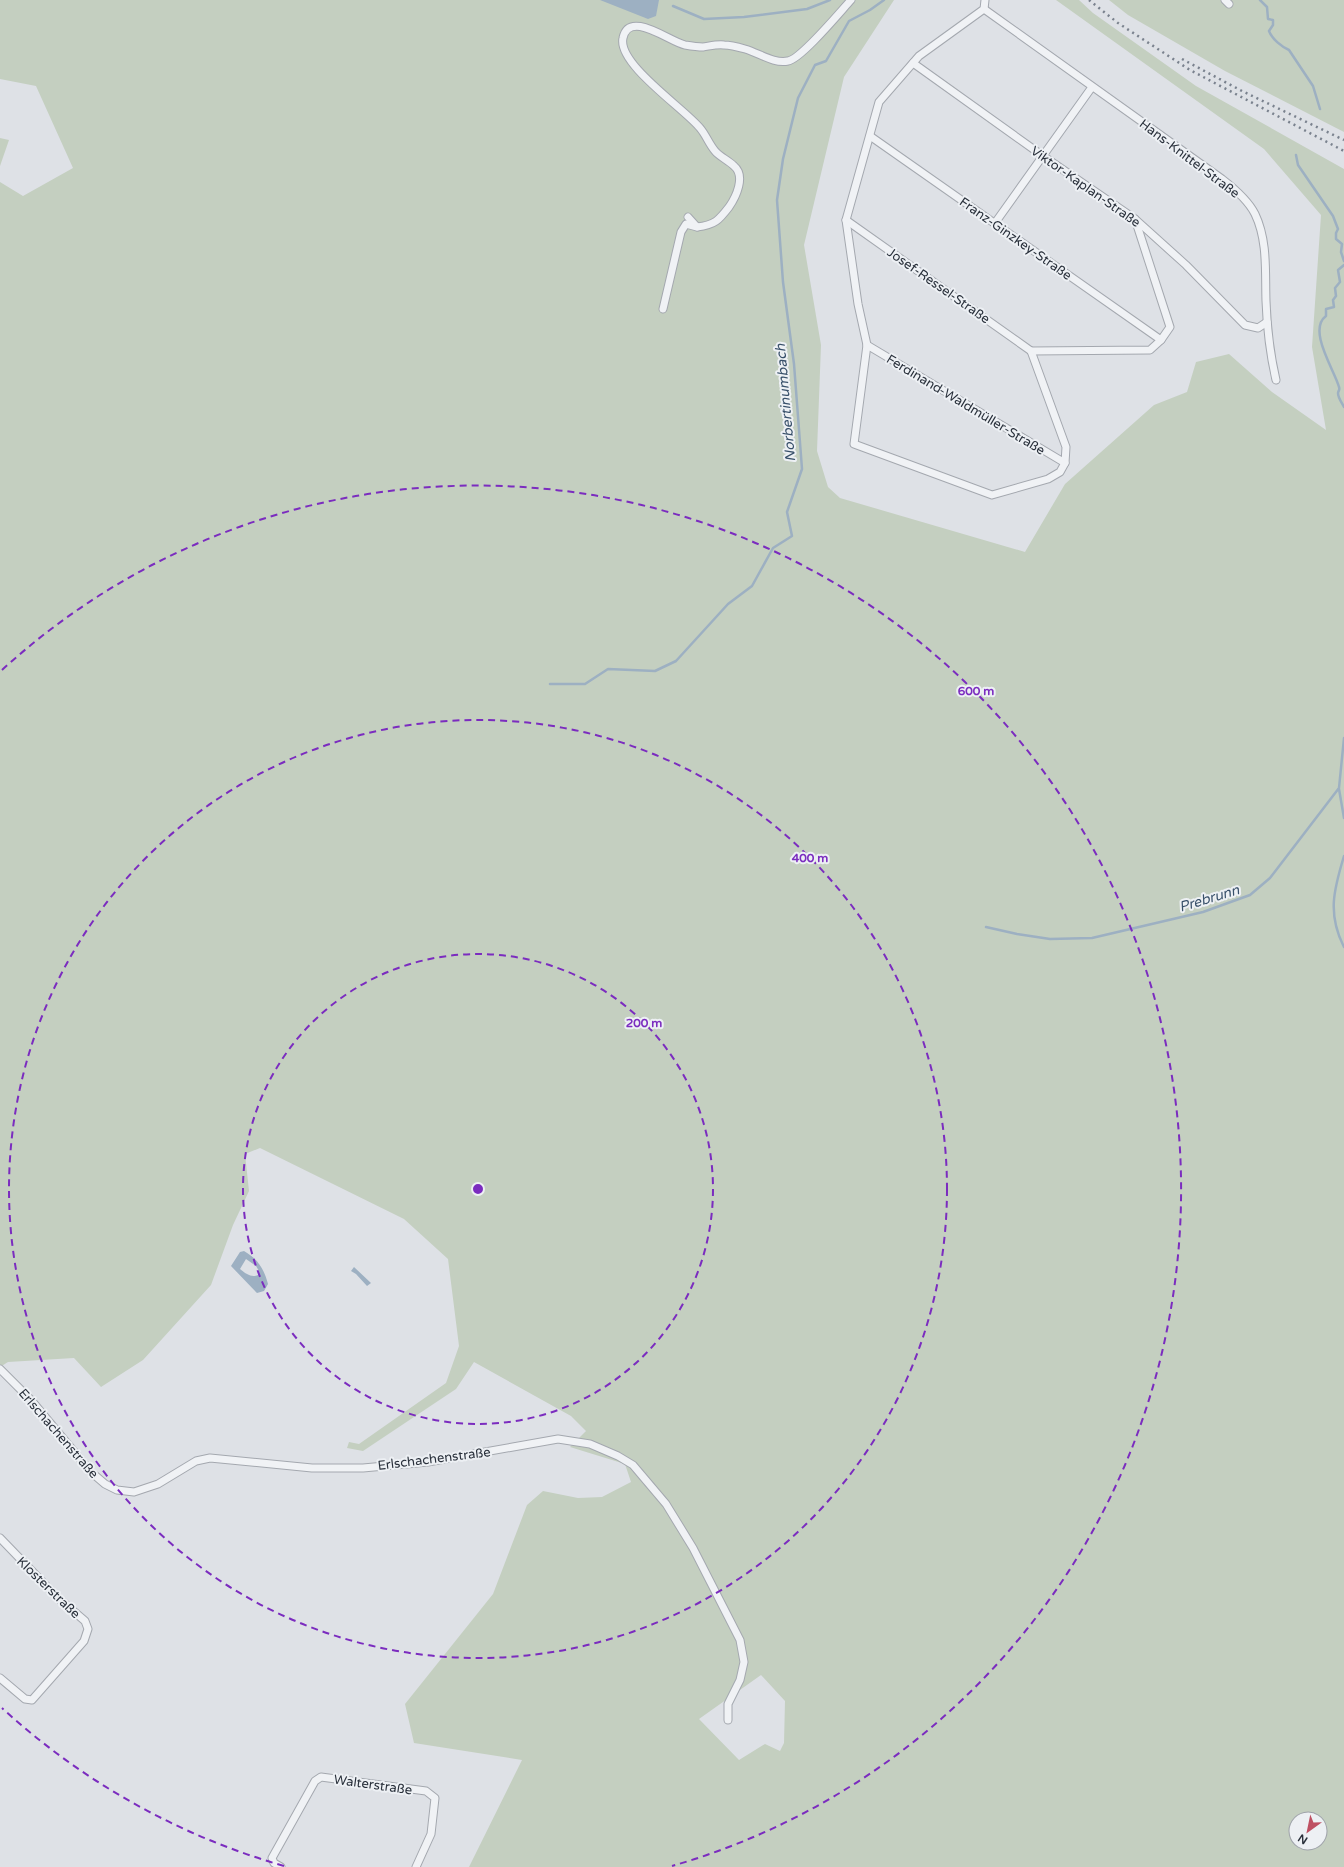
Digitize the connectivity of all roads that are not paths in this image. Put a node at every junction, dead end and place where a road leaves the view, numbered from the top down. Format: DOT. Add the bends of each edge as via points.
graph roads {
  1 [pos="851,0"];
  2 [pos="985,0"];
  3 [pos="984,9"];
  4 [pos="913,63"];
  5 [pos="1092,87"];
  6 [pos="870,136"];
  7 [pos="1043,156"];
  8 [pos="688,217"];
  9 [pos="1136,219"];
  10 [pos="846,220"];
  11 [pos="995,223"];
  12 [pos="697,227"];
  13 [pos="663,309"];
  14 [pos="1267,322"];
  15 [pos="1161,340"];
  16 [pos="867,345"];
  17 [pos="1031,351"];
  18 [pos="1276,380"];
  19 [pos="1065,463"];
  20 [pos="0,1369"];
  21 [pos="0,1538"];
  22 [pos="0,1678"];
  23 [pos="728,1720"];
  24 [pos="281,1867"];
  25 [pos="416,1867"];
  1 -- 12 [label="street" via="800,55 789,61 772,59 723,44 701,47 684,45 642,27 627,30 622,45 633,64 700,128 715,152 736,167 740,182 733,201 718,221"];
  2 -- 3 [label="street"];
  3 -- 4 [label="street"];
  3 -- 5 [label="street, Hans-Knittel-Straße"];
  4 -- 6 [label="street" via="879,102"];
  4 -- 7 [label="street, Viktor-Kaplan-Straße"];
  5 -- 7 [label="street"];
  5 -- 14 [label="street, Hans-Knittel-Straße" via="1222,179 1249,204 1259,224 1264,248"];
  6 -- 10 [label="street"];
  6 -- 11 [label="street, Franz-Ginzkey-Straße"];
  7 -- 9 [label="street, Viktor-Kaplan-Straße"];
  7 -- 11 [label="street"];
  8 -- 12 [label="street"];
  9 -- 14 [label="street, Viktor-Kaplan-Straße" via="1245,325 1258,328"];
  9 -- 15 [label="street" via="1170,327"];
  10 -- 16 [label="street" via="858,304"];
  10 -- 17 [label="street, Josef-Ressel-Straße"];
  11 -- 15 [label="street, Franz-Ginzkey-Straße"];
  12 -- 13 [label="street" via="686,224 682,232"];
  14 -- 18 [label="street, Hans-Knittel-Straße"];
  15 -- 17 [label="street" via="1150,350"];
  16 -- 19 [label="street, Ferdinand-Waldmüller-Straße"];
  16 -- 19 [label="street" via="854,444 992,495 1048,479 1060,472"];
  17 -- 19 [label="street" via="1066,447"];
  20 -- 23 [label="street, Erlschachenstraße" via="31,1400 91,1472 117,1490 134,1492 158,1484 196,1461 210,1458 312,1468 364,1468 435,1461 558,1438 590,1444 618,1456 633,1465 666,1504 693,1548 740,1640 744,1662 740,1680 728,1704"];
  21 -- 22 [label="street, Klosterstraße" via="57,1597 85,1621 88,1630 84,1641 32,1700 25,1699"];
  24 -- 25 [label="street, Walterstraße" via="274,1863 272,1858 315,1781 321,1777 426,1791 431,1794 435,1798 431,1834"];
}
